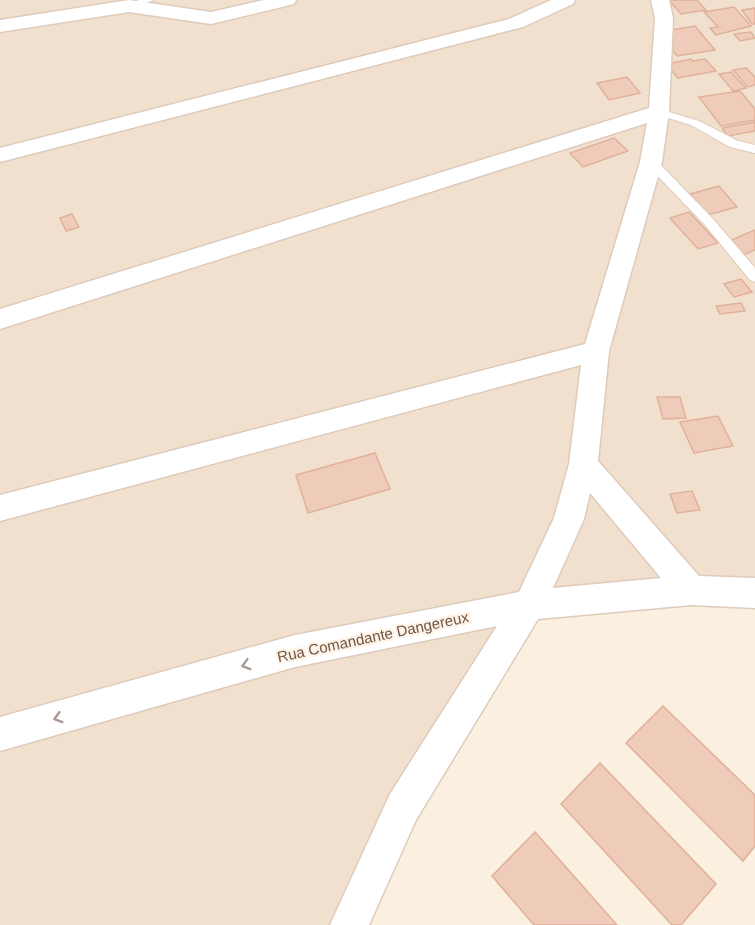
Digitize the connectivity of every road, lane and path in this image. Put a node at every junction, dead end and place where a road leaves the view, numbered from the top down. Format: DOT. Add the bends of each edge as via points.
graph roads {
  1 [pos="149,0"];
  2 [pos="287,0"];
  3 [pos="566,0"];
  4 [pos="660,0"];
  5 [pos="129,6"];
  6 [pos="0,26"];
  7 [pos="658,112"];
  8 [pos="755,149"];
  9 [pos="0,155"];
  10 [pos="651,162"];
  11 [pos="755,277"];
  12 [pos="0,319"];
  13 [pos="597,351"];
  14 [pos="583,464"];
  15 [pos="0,508"];
  16 [pos="691,590"];
  17 [pos="755,593"];
  18 [pos="529,604"];
  19 [pos="0,734"];
  20 [pos="349,925"];
  1 -- 5 [label="lane"];
  2 -- 5 [label="street" via="211,18"];
  3 -- 9 [label="street" via="516,23"];
  4 -- 7 [label="street" via="664,18"];
  5 -- 6 [label="street"];
  7 -- 8 [label="lane"];
  7 -- 10 [label="street"];
  7 -- 12 [label="street"];
  10 -- 11 [label="lane"];
  10 -- 13 [label="street"];
  13 -- 14 [label="street"];
  13 -- 15 [label="street"];
  14 -- 16 [label="street"];
  14 -- 18 [label="street" via="569,519"];
  16 -- 17 [label="street, Rua Comandante Dangereux"];
  16 -- 18 [label="street, Rua Comandante Dangereux"];
  18 -- 19 [label="street, Rua Comandante Dangereux, one-way" via="295,651"];
  18 -- 20 [label="street" via="403,807"];
}
